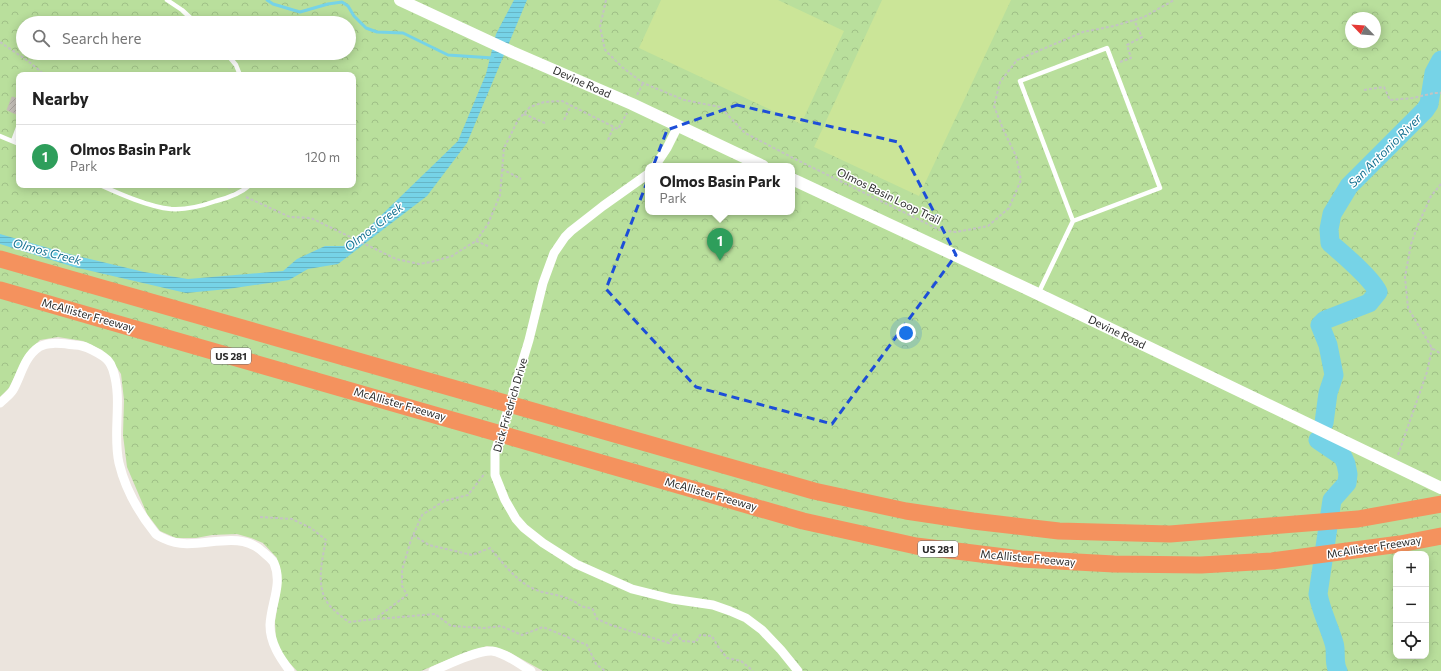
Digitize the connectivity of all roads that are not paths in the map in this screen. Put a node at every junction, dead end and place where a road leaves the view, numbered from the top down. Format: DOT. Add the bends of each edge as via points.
graph roads {
  1 [pos="167,0"];
  2 [pos="400,0"];
  3 [pos="188,16"];
  4 [pos="232,60"];
  5 [pos="239,72"];
  6 [pos="678,126"];
  7 [pos="16,134"];
  8 [pos="0,136"];
  9 [pos="13,142"];
  10 [pos="16,143"];
  11 [pos="657,163"];
  12 [pos="757,163"];
  13 [pos="645,176"];
  14 [pos="795,181"];
  15 [pos="107,188"];
  16 [pos="245,188"];
  17 [pos="1073,221"];
  18 [pos="0,259"];
  19 [pos="6,292"];
  20 [pos="1038,294"];
  21 [pos="0,403"];
  22 [pos="1441,488"];
  23 [pos="1441,504"];
  24 [pos="1441,536"];
  25 [pos="290,671"];
  26 [pos="433,671"];
  27 [pos="531,671"];
  28 [pos="798,671"];
  1 -- 3 [label="lane"];
  2 -- 6 [label="street, Devine Road"];
  4 -- 5 [label="lane"];
  6 -- 11 [label="street"];
  6 -- 12 [label="street, Devine Road"];
  7 -- 9 [label="lane"];
  8 -- 9 [label="lane"];
  9 -- 10 [label="lane"];
  13 -- 28 [label="street, Dick Friedrich Drive" via="571,231 554,253 543,283 529,340 495,452 495,475 516,519 543,543 576,564 632,589 672,599 714,605 746,618 762,630"];
  14 -- 20 [label="street, Devine Road"];
  15 -- 16 [label="lane" via="137,200 170,208 210,203 228,198"];
  17 -- 17 [label="lane" via="1160,188 1107,48 1020,81"];
  17 -- 20 [label="lane"];
  18 -- 23 [label="highway" via="814,491 906,511 1059,531 1170,534 1358,519"];
  19 -- 24 [label="highway, McAllister Freeway / US 281" via="803,521 916,546 1021,559 1201,565 1272,561"];
  20 -- 22 [label="street, Devine Road"];
  21 -- 25 [label="street" via="12,392 28,358 40,347 57,343 82,346 110,362 116,380 118,402 116,432 119,462 127,487 143,515 156,534 173,543 244,541 260,550 273,562 278,590 270,625 273,642"];
  26 -- 27 [label="street" via="468,656 491,651 506,656"];
}
